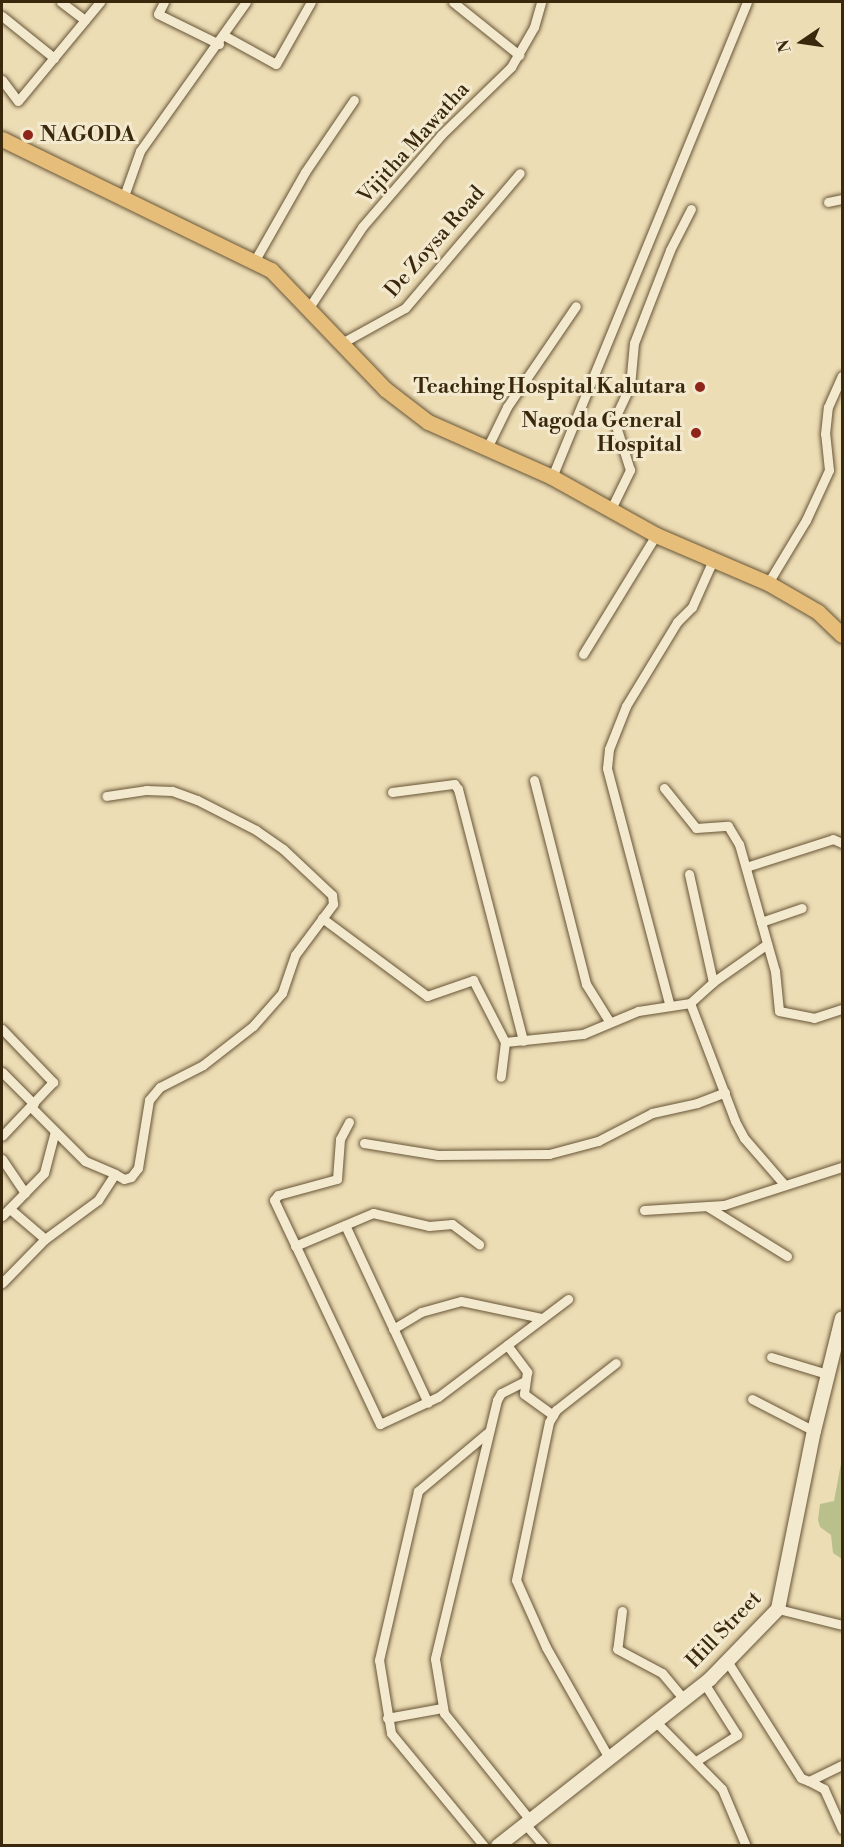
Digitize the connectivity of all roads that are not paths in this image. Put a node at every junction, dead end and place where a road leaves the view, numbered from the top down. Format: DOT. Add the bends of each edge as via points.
graph roads {
  1 [pos="61,2"];
  2 [pos="100,2"];
  3 [pos="164,2"];
  4 [pos="246,2"];
  5 [pos="310,2"];
  6 [pos="453,2"];
  7 [pos="541,2"];
  8 [pos="747,2"];
  9 [pos="2,16"];
  10 [pos="85,20"];
  11 [pos="222,40"];
  12 [pos="519,56"];
  13 [pos="54,58"];
  14 [pos="2,80"];
  15 [pos="354,100"];
  16 [pos="2,140"];
  17 [pos="520,173"];
  18 [pos="124,196"];
  19 [pos="843,199"];
  20 [pos="828,202"];
  21 [pos="691,209"];
  22 [pos="255,260"];
  23 [pos="576,306"];
  24 [pos="308,309"];
  25 [pos="340,344"];
  26 [pos="843,376"];
  27 [pos="488,448"];
  28 [pos="552,477"];
  29 [pos="610,511"];
  30 [pos="656,535"];
  31 [pos="713,560"];
  32 [pos="768,583"];
  33 [pos="843,635"];
  34 [pos="583,654"];
  35 [pos="534,780"];
  36 [pos="664,788"];
  37 [pos="392,792"];
  38 [pos="106,796"];
  39 [pos="843,843"];
  40 [pos="746,867"];
  41 [pos="689,874"];
  42 [pos="802,908"];
  43 [pos="322,918"];
  44 [pos="761,922"];
  45 [pos="767,944"];
  46 [pos="713,982"];
  47 [pos="669,1003"];
  48 [pos="690,1003"];
  49 [pos="843,1009"];
  50 [pos="609,1021"];
  51 [pos="2,1029"];
  52 [pos="523,1041"];
  53 [pos="506,1042"];
  54 [pos="2,1072"];
  55 [pos="501,1077"];
  56 [pos="724,1092"];
  57 [pos="33,1105"];
  58 [pos="349,1122"];
  59 [pos="55,1131"];
  60 [pos="2,1136"];
  61 [pos="364,1143"];
  62 [pos="2,1159"];
  63 [pos="843,1167"];
  64 [pos="115,1174"];
  65 [pos="783,1183"];
  66 [pos="26,1193"];
  67 [pos="708,1207"];
  68 [pos="10,1209"];
  69 [pos="644,1210"];
  70 [pos="2,1216"];
  71 [pos="345,1225"];
  72 [pos="45,1239"];
  73 [pos="479,1244"];
  74 [pos="295,1245"];
  75 [pos="787,1256"];
  76 [pos="2,1283"];
  77 [pos="568,1299"];
  78 [pos="542,1318"];
  79 [pos="843,1318"];
  80 [pos="393,1329"];
  81 [pos="507,1345"];
  82 [pos="771,1357"];
  83 [pos="616,1363"];
  84 [pos="827,1374"];
  85 [pos="525,1381"];
  86 [pos="752,1399"];
  87 [pos="428,1403"];
  88 [pos="553,1415"];
  89 [pos="814,1431"];
  90 [pos="487,1433"];
  91 [pos="778,1609"];
  92 [pos="622,1611"];
  93 [pos="843,1625"];
  94 [pos="727,1661"];
  95 [pos="704,1683"];
  96 [pos="684,1698"];
  97 [pos="442,1708"];
  98 [pos="387,1718"];
  99 [pos="655,1721"];
  100 [pos="609,1758"];
  101 [pos="696,1761"];
  102 [pos="843,1765"];
  103 [pos="809,1781"];
  104 [pos="527,1822"];
  105 [pos="843,1829"];
  106 [pos="484,1845"];
  107 [pos="498,1845"];
  108 [pos="544,1845"];
  109 [pos="747,1845"];
  1 -- 10 [label="street"];
  2 -- 10 [label="street"];
  3 -- 11 [label="street" via="158,14"];
  4 -- 11 [label="street"];
  5 -- 11 [label="street" via="276,64"];
  6 -- 12 [label="street"];
  7 -- 12 [label="street, Vijitha Mawatha"];
  8 -- 28 [label="street"];
  9 -- 13 [label="street"];
  10 -- 13 [label="street"];
  11 -- 18 [label="street" via="140,151"];
  12 -- 24 [label="street, Vijitha Mawatha" via="441,135 362,227"];
  13 -- 14 [label="street" via="18,101"];
  15 -- 22 [label="street" via="305,172"];
  16 -- 18 [label="main road"];
  17 -- 25 [label="street, De Zoysa Road" via="405,308"];
  18 -- 22 [label="main road"];
  19 -- 20 [label="street"];
  21 -- 29 [label="street" via="670,250 634,343 630,386 615,416 616,434 625,447 630,470"];
  22 -- 24 [label="main road" via="271,270"];
  23 -- 27 [label="street" via="507,407"];
  24 -- 25 [label="main road"];
  25 -- 27 [label="main road" via="406,407 428,422"];
  26 -- 32 [label="street" via="828,406 825,434 829,470 806,520"];
  27 -- 28 [label="main road"];
  28 -- 29 [label="main road"];
  29 -- 30 [label="main road"];
  30 -- 31 [label="main road"];
  30 -- 34 [label="street"];
  31 -- 32 [label="main road"];
  31 -- 47 [label="street" via="692,607 677,622 626,706 609,749 607,768"];
  32 -- 33 [label="main road" via="818,612"];
  35 -- 50 [label="street" via="586,984"];
  36 -- 40 [label="street" via="696,828 703,831 717,824 728,826"];
  37 -- 52 [label="street" via="454,784 458,789"];
  38 -- 43 [label="street" via="122,791 172,791 256,830 332,894 333,904"];
  39 -- 40 [label="street" via="833,839"];
  40 -- 44 [label="street"];
  41 -- 46 [label="street"];
  42 -- 44 [label="street"];
  43 -- 53 [label="street" via="427,996 473,980"];
  43 -- 64 [label="street" via="295,955 282,993 254,1026 203,1065 160,1087 149,1100 138,1168 124,1179"];
  44 -- 45 [label="street"];
  45 -- 46 [label="street"];
  45 -- 49 [label="street" via="779,990 779,1011 813,1018"];
  46 -- 48 [label="street"];
  47 -- 48 [label="street"];
  47 -- 50 [label="street"];
  48 -- 56 [label="street"];
  50 -- 52 [label="street" via="594,1031"];
  51 -- 57 [label="street" via="53,1082"];
  52 -- 53 [label="street"];
  53 -- 55 [label="street"];
  54 -- 57 [label="street"];
  56 -- 61 [label="street" via="652,1113 598,1142 549,1154 438,1155"];
  56 -- 65 [label="street" via="744,1138"];
  57 -- 59 [label="street"];
  57 -- 60 [label="street"];
  58 -- 74 [label="street" via="340,1139 337,1179 274,1197"];
  59 -- 64 [label="street" via="85,1161"];
  59 -- 66 [label="street" via="44,1173"];
  62 -- 66 [label="street"];
  63 -- 65 [label="street"];
  64 -- 72 [label="street" via="107,1190 84,1214"];
  65 -- 67 [label="street" via="732,1203"];
  66 -- 68 [label="street"];
  67 -- 69 [label="street"];
  67 -- 75 [label="street"];
  68 -- 70 [label="street"];
  68 -- 72 [label="street"];
  71 -- 73 [label="street" via="373,1214 429,1226 452,1224"];
  71 -- 74 [label="street"];
  71 -- 80 [label="street"];
  72 -- 76 [label="street"];
  74 -- 87 [label="street" via="377,1421 384,1424"];
  77 -- 78 [label="street"];
  78 -- 80 [label="street" via="461,1301 422,1312"];
  78 -- 81 [label="street"];
  79 -- 84 [label="main road, Hill Street"];
  80 -- 87 [label="street"];
  81 -- 85 [label="street" via="525,1367"];
  81 -- 87 [label="street"];
  82 -- 84 [label="street"];
  83 -- 88 [label="street"];
  84 -- 89 [label="main road, Hill Street"];
  85 -- 88 [label="street" via="527,1398"];
  85 -- 90 [label="street" via="501,1393"];
  86 -- 89 [label="street"];
  88 -- 100 [label="street" via="516,1580 546,1647"];
  89 -- 91 [label="main road, Hill Street"];
  90 -- 97 [label="street" via="437,1645"];
  90 -- 98 [label="street" via="421,1487 416,1496 379,1653"];
  91 -- 93 [label="street"];
  91 -- 94 [label="main road, Hill Street"];
  92 -- 96 [label="street" via="617,1649 662,1673"];
  94 -- 95 [label="main road, Hill Street"];
  94 -- 103 [label="street" via="801,1778"];
  95 -- 96 [label="main road, Hill Street"];
  95 -- 101 [label="street" via="737,1735"];
  96 -- 99 [label="main road, Hill Street"];
  97 -- 98 [label="street"];
  97 -- 104 [label="street"];
  98 -- 106 [label="street" via="392,1733"];
  99 -- 100 [label="main road, Hill Street"];
  99 -- 101 [label="street"];
  100 -- 104 [label="main road, Hill Street"];
  101 -- 109 [label="street" via="722,1789"];
  102 -- 103 [label="street"];
  103 -- 105 [label="street" via="824,1790"];
  104 -- 107 [label="main road, Hill Street"];
  104 -- 108 [label="street"];
}
